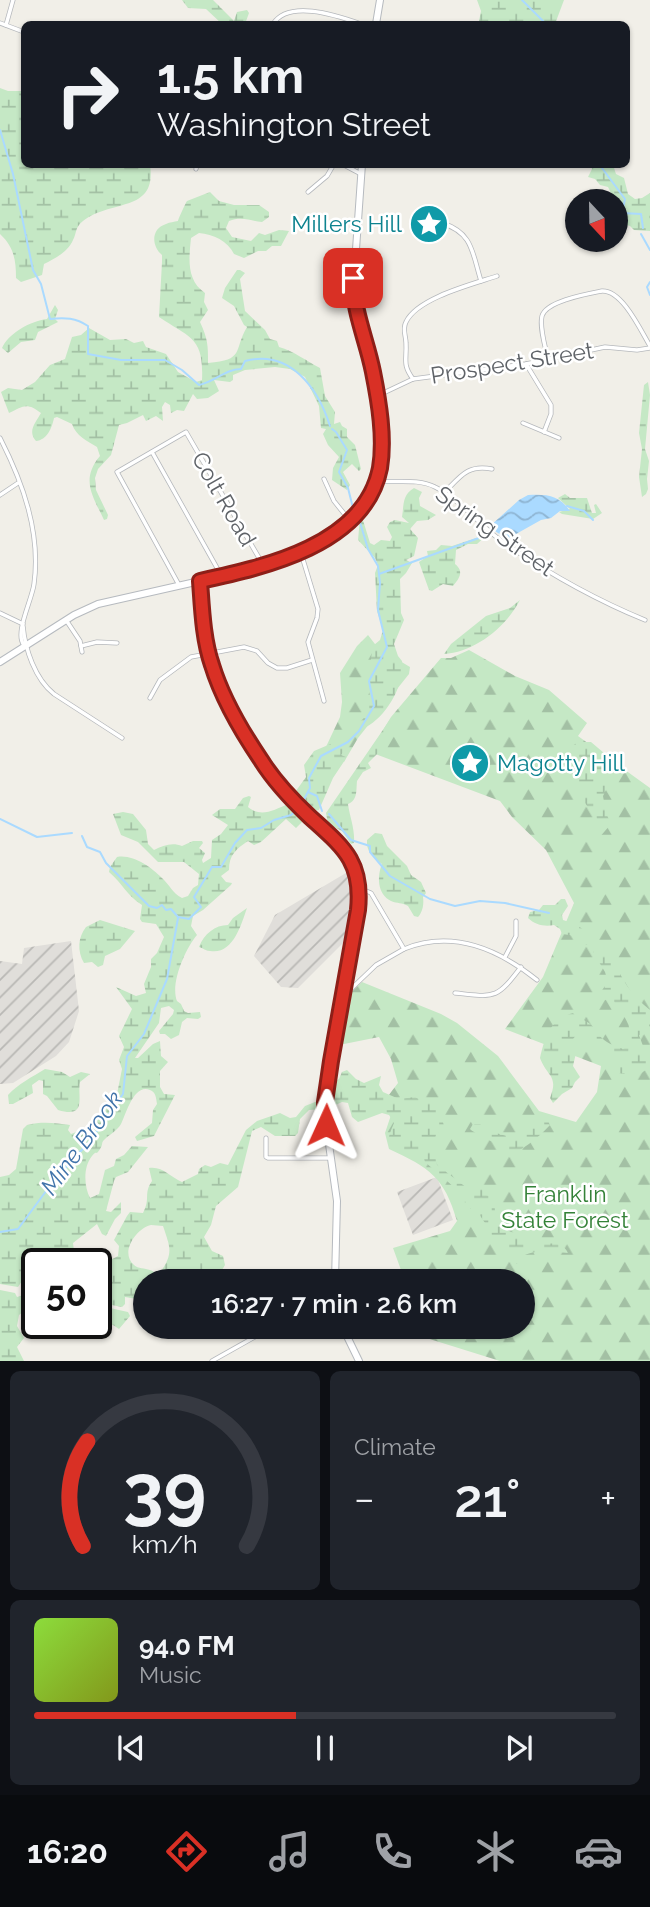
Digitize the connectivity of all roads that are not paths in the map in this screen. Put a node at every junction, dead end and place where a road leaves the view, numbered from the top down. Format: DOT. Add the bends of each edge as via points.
graph roads {
  1 [pos="13,0"];
  2 [pos="380,0"];
  3 [pos="307,4"];
  4 [pos="285,7"];
  5 [pos="275,21"];
  6 [pos="353,21"];
  7 [pos="376,21"];
  8 [pos="0,23"];
  9 [pos="6,25"];
  10 [pos="21,31"];
  11 [pos="332,168"];
  12 [pos="350,168"];
  13 [pos="362,168"];
  14 [pos="361,174"];
  15 [pos="308,192"];
  16 [pos="442,223"];
  17 [pos="497,276"];
  18 [pos="481,281"];
  19 [pos="650,347"];
  20 [pos="548,360"];
  21 [pos="526,364"];
  22 [pos="413,379"];
  23 [pos="377,396"];
  24 [pos="523,423"];
  25 [pos="544,432"];
  26 [pos="0,438"];
  27 [pos="559,438"];
  28 [pos="152,452"];
  29 [pos="492,469"];
  30 [pos="324,479"];
  31 [pos="376,481"];
  32 [pos="18,483"];
  33 [pos="444,493"];
  34 [pos="0,495"];
  35 [pos="350,521"];
  36 [pos="301,553"];
  37 [pos="263,565"];
  38 [pos="222,576"];
  39 [pos="200,581"];
  40 [pos="179,585"];
  41 [pos="0,613"];
  42 [pos="66,620"];
  43 [pos="645,620"];
  44 [pos="23,624"];
  45 [pos="117,643"];
  46 [pos="26,645"];
  47 [pos="81,646"];
  48 [pos="82,652"];
  49 [pos="209,655"];
  50 [pos="312,660"];
  51 [pos="0,662"];
  52 [pos="150,698"];
  53 [pos="324,701"];
  54 [pos="122,738"];
  55 [pos="359,888"];
  56 [pos="516,921"];
  57 [pos="404,949"];
  58 [pos="505,957"];
  59 [pos="520,967"];
  60 [pos="537,980"];
  61 [pos="344,990"];
  62 [pos="455,993"];
  63 [pos="266,1138"];
  64 [pos="332,1158"];
  65 [pos="335,1269"];
  66 [pos="251,1339"];
  67 [pos="348,1339"];
  68 [pos="212,1361"];
  69 [pos="359,1361"];
  1 -- 9 [label="street"];
  2 -- 7 [label="main road"];
  3 -- 6 [label="street"];
  4 -- 5 [label="street"];
  8 -- 9 [label="street"];
  9 -- 10 [label="street"];
  11 -- 15 [label="street"];
  12 -- 14 [label="street"];
  13 -- 14 [label="main road"];
  14 -- 23 [label="main road" via="353,297"];
  16 -- 18 [label="street" via="465,236"];
  17 -- 18 [label="street"];
  18 -- 22 [label="street" via="438,296 407,319 404,359"];
  19 -- 20 [label="street, Prospect Street" via="605,347"];
  19 -- 20 [label="street" via="618,297 601,291 546,309 542,323"];
  20 -- 21 [label="street, Prospect Street"];
  21 -- 22 [label="street, Prospect Street"];
  21 -- 25 [label="street" via="551,405"];
  22 -- 23 [label="street, Prospect Street"];
  23 -- 31 [label="main road" via="382,451"];
  24 -- 25 [label="street"];
  25 -- 27 [label="street"];
  26 -- 32 [label="street"];
  28 -- 37 [label="street, Colt Road" via="186,432"];
  28 -- 38 [label="street"];
  28 -- 40 [label="street" via="117,472"];
  29 -- 33 [label="street" via="470,469"];
  30 -- 35 [label="street"];
  31 -- 33 [label="street, Spring Street" via="425,484"];
  31 -- 35 [label="main road"];
  32 -- 34 [label="street"];
  32 -- 44 [label="street" via="32,522 35,547 34,582"];
  33 -- 43 [label="street, Spring Street" via="527,558 596,599"];
  35 -- 36 [label="main road"];
  36 -- 37 [label="main road"];
  36 -- 50 [label="street" via="318,612 308,638"];
  37 -- 38 [label="main road"];
  38 -- 39 [label="main road"];
  39 -- 40 [label="main road"];
  39 -- 49 [label="main road"];
  40 -- 42 [label="main road" via="98,604"];
  41 -- 44 [label="street"];
  42 -- 46 [label="main road"];
  42 -- 47 [label="street"];
  44 -- 46 [label="street" via="20,638"];
  45 -- 47 [label="street"];
  46 -- 51 [label="main road"];
  46 -- 54 [label="street" via="49,690"];
  47 -- 48 [label="street"];
  49 -- 50 [label="street" via="250,648 281,668"];
  49 -- 52 [label="street" via="184,661 160,680"];
  49 -- 55 [label="main road" via="218,682 267,769 347,852"];
  50 -- 53 [label="street"];
  55 -- 57 [label="street" via="372,893"];
  55 -- 61 [label="main road"];
  56 -- 58 [label="street" via="516,936"];
  57 -- 58 [label="street" via="447,940 474,944"];
  57 -- 61 [label="street"];
  58 -- 59 [label="street"];
  59 -- 60 [label="street"];
  59 -- 62 [label="street" via="496,994"];
  61 -- 64 [label="main road" via="325,1102"];
  63 -- 64 [label="street" via="268,1158"];
  64 -- 65 [label="main road" via="338,1204"];
  66 -- 68 [label="street"];
  67 -- 69 [label="main road"];
}
